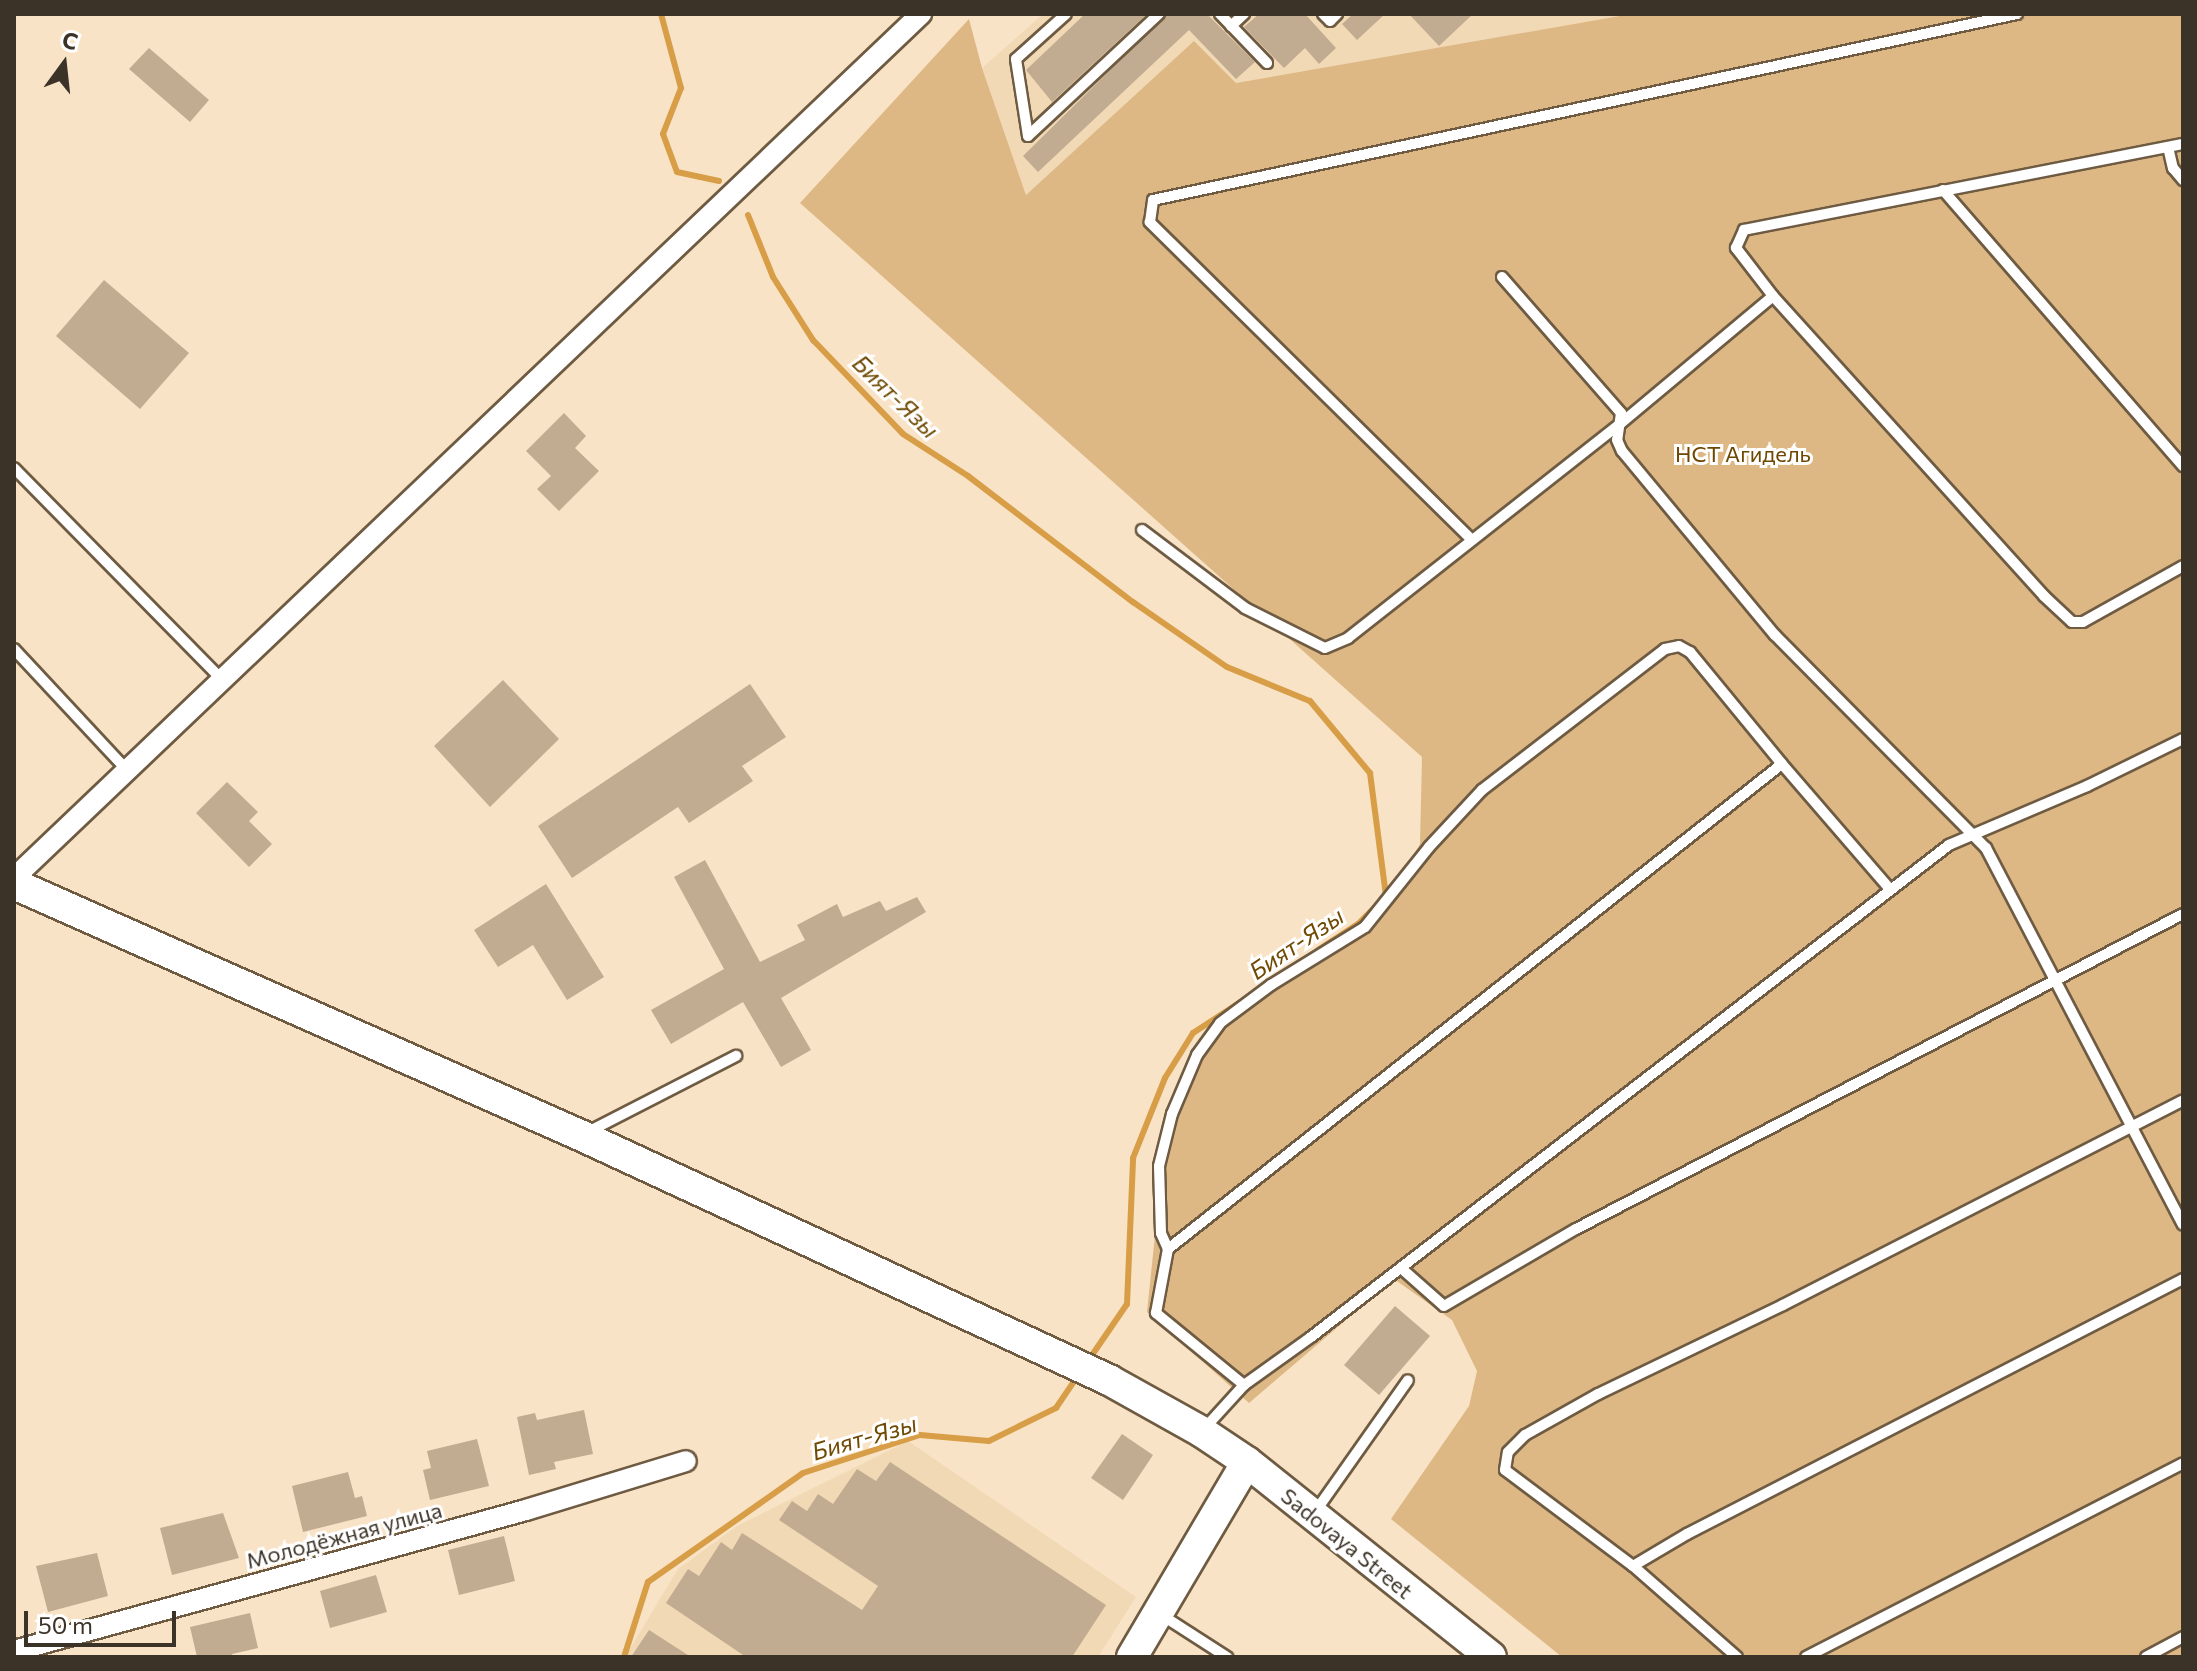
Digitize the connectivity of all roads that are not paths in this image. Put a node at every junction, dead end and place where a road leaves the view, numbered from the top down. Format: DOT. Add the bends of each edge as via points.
graph roads {
  1 [pos="921,14"];
  2 [pos="1066,14"];
  3 [pos="1159,14"];
  4 [pos="1220,14"];
  5 [pos="1244,14"];
  6 [pos="1323,14"];
  7 [pos="1337,14"];
  8 [pos="2017,14"];
  9 [pos="1231,26"];
  10 [pos="1267,63"];
  11 [pos="2183,144"];
  12 [pos="2168,147"];
  13 [pos="2183,180"];
  14 [pos="1943,190"];
  15 [pos="1502,277"];
  16 [pos="1773,296"];
  17 [pos="1620,424"];
  18 [pos="2183,466"];
  19 [pos="14,468"];
  20 [pos="1142,530"];
  21 [pos="1472,540"];
  22 [pos="2183,566"];
  23 [pos="14,649"];
  24 [pos="222,680"];
  25 [pos="2183,739"];
  26 [pos="1782,764"];
  27 [pos="127,770"];
  28 [pos="1974,837"];
  29 [pos="14,878"];
  30 [pos="14,884"];
  31 [pos="1890,889"];
  32 [pos="2183,914"];
  33 [pos="2055,981"];
  34 [pos="736,1056"];
  35 [pos="2183,1100"];
  36 [pos="2132,1127"];
  37 [pos="580,1135"];
  38 [pos="2183,1225"];
  39 [pos="1168,1249"];
  40 [pos="1401,1268"];
  41 [pos="2183,1279"];
  42 [pos="1408,1380"];
  43 [pos="1244,1385"];
  44 [pos="1202,1432"];
  45 [pos="686,1461"];
  46 [pos="1247,1462"];
  47 [pos="2183,1463"];
  48 [pos="1313,1515"];
  49 [pos="1633,1566"];
  50 [pos="1158,1613"];
  51 [pos="2183,1637"];
  52 [pos="14,1651"];
  53 [pos="1132,1657"];
  54 [pos="1227,1657"];
  55 [pos="1491,1657"];
  56 [pos="1737,1657"];
  57 [pos="1806,1657"];
  58 [pos="2146,1657"];
  1 -- 24 [label="street"];
  2 -- 3 [label="lane" via="1016,59 1028,136"];
  4 -- 9 [label="lane"];
  5 -- 9 [label="lane"];
  6 -- 7 [label="lane" via="1330,21"];
  8 -- 21 [label="lane" via="1153,200 1150,222"];
  9 -- 10 [label="lane"];
  11 -- 12 [label="lane"];
  12 -- 13 [label="lane" via="2173,168"];
  12 -- 14 [label="lane"];
  14 -- 16 [label="lane" via="1744,230 1736,248"];
  14 -- 18 [label="lane"];
  15 -- 17 [label="lane" via="1621,413"];
  16 -- 17 [label="lane"];
  16 -- 22 [label="lane" via="2072,622 2083,622"];
  17 -- 21 [label="lane"];
  17 -- 28 [label="lane" via="1617,440 1622,451 1775,635"];
  19 -- 24 [label="lane"];
  20 -- 21 [label="lane" via="1245,608 1325,648 1348,638"];
  23 -- 27 [label="lane"];
  24 -- 27 [label="street"];
  25 -- 28 [label="lane"];
  26 -- 31 [label="lane"];
  26 -- 39 [label="lane"];
  26 -- 39 [label="lane" via="1690,652 1679,646 1665,649 1482,790 1365,927 1220,1023 1197,1055 1172,1114 1159,1166 1161,1233"];
  27 -- 29 [label="street"];
  28 -- 31 [label="lane" via="1949,845"];
  28 -- 33 [label="lane" via="1986,848"];
  30 -- 37 [label="main road, Sadovaya Street"];
  31 -- 40 [label="lane"];
  32 -- 33 [label="lane"];
  33 -- 36 [label="lane"];
  33 -- 40 [label="lane" via="1576,1229 1444,1306"];
  34 -- 37 [label="lane"];
  35 -- 36 [label="lane"];
  36 -- 38 [label="lane"];
  36 -- 49 [label="lane" via="1525,1435 1508,1452 1505,1470"];
  37 -- 44 [label="main road, Sadovaya Street" via="1096,1373"];
  39 -- 43 [label="lane" via="1156,1313"];
  40 -- 43 [label="lane"];
  41 -- 49 [label="lane"];
  42 -- 48 [label="lane"];
  43 -- 44 [label="lane"];
  44 -- 46 [label="main road, Sadovaya Street"];
  45 -- 52 [label="street, Молодёжная улица"];
  46 -- 48 [label="main road, Sadovaya Street"];
  46 -- 50 [label="main road"];
  47 -- 57 [label="lane"];
  48 -- 55 [label="main road, Sadovaya Street"];
  49 -- 56 [label="lane"];
  50 -- 53 [label="main road"];
  50 -- 54 [label="lane"];
  51 -- 58 [label="lane"];
}
